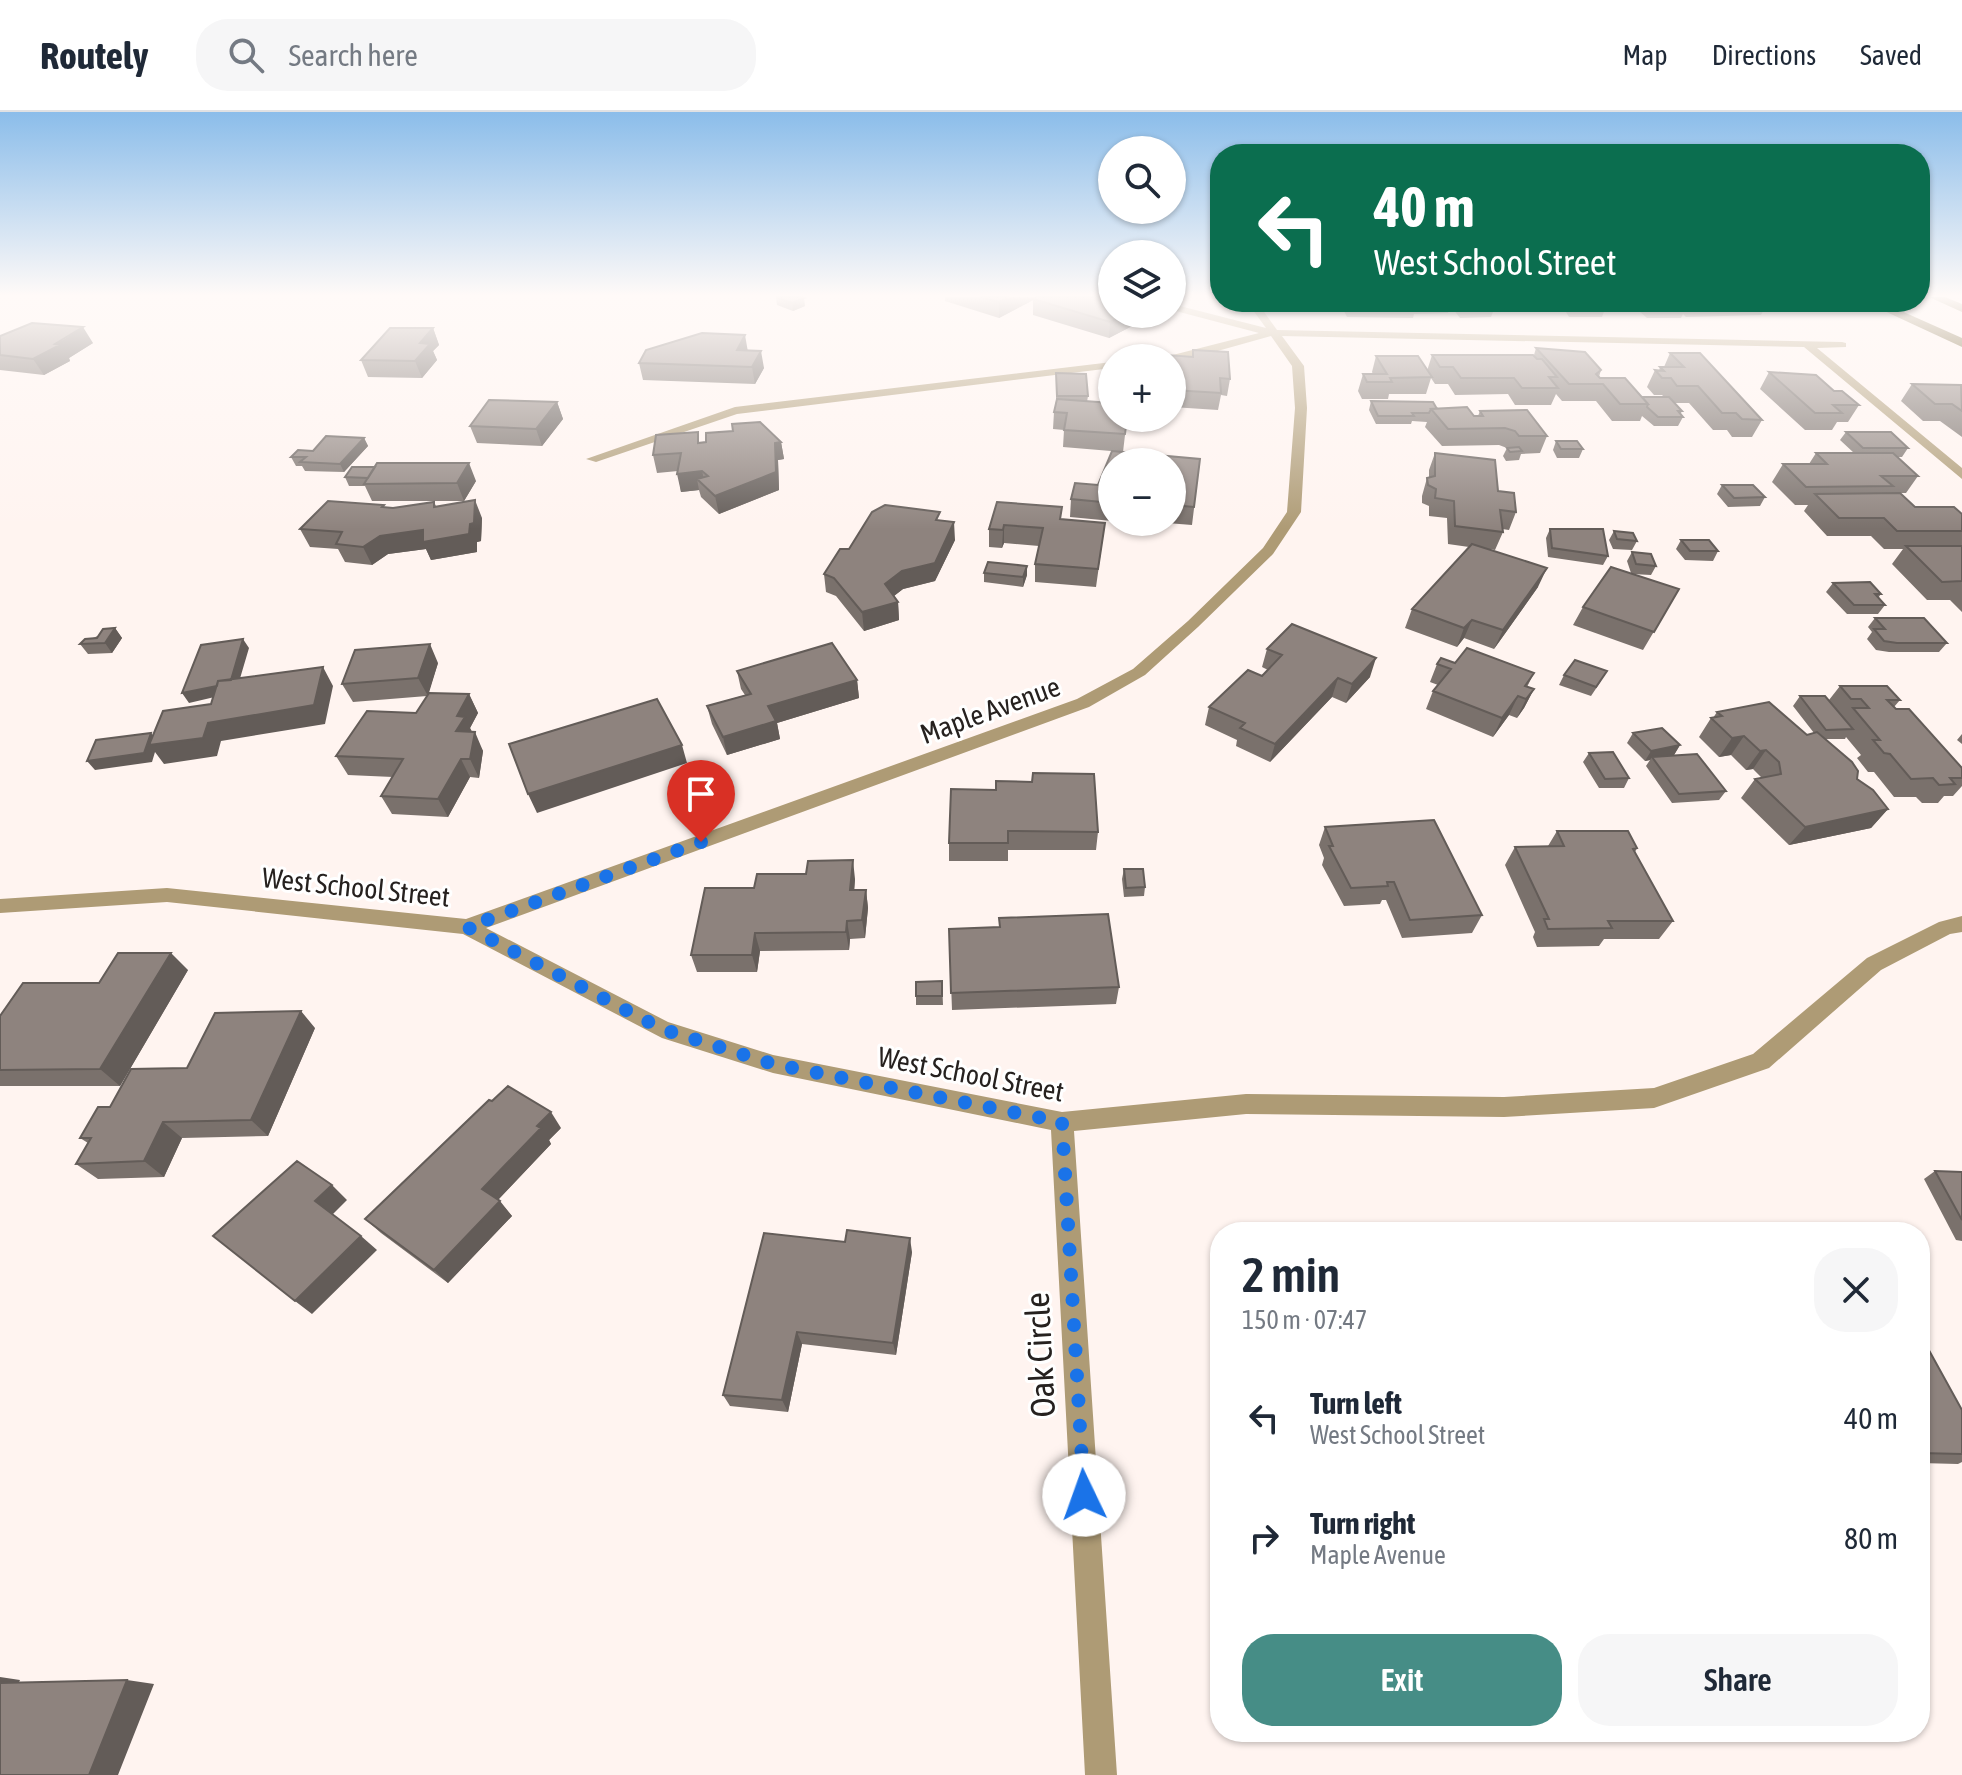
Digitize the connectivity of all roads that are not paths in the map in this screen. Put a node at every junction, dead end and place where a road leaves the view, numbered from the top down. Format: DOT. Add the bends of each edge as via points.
graph roads {
  1 [pos="1027,375"];
  2 [pos="1299,375"];
  3 [pos="1842,375"];
  4 [pos="592,459"];
  5 [pos="1962,475"];
  6 [pos="0,906"];
  7 [pos="1962,924"];
  8 [pos="467,927"];
  9 [pos="1062,1122"];
  10 [pos="1101,1775"];
  1 -- 4 [label="street" via="735,411"];
  2 -- 8 [label="street, Maple Avenue" via="1294,512 1268,551 1139,672 1083,703"];
  3 -- 5 [label="street"];
  6 -- 8 [label="street, West School Street" via="167,895"];
  7 -- 9 [label="street, West School Street" via="1874,964 1761,1061 1654,1098 1504,1107 1246,1104"];
  8 -- 9 [label="street, West School Street" via="662,1029 773,1064"];
  9 -- 10 [label="street, Oak Circle"];
}
